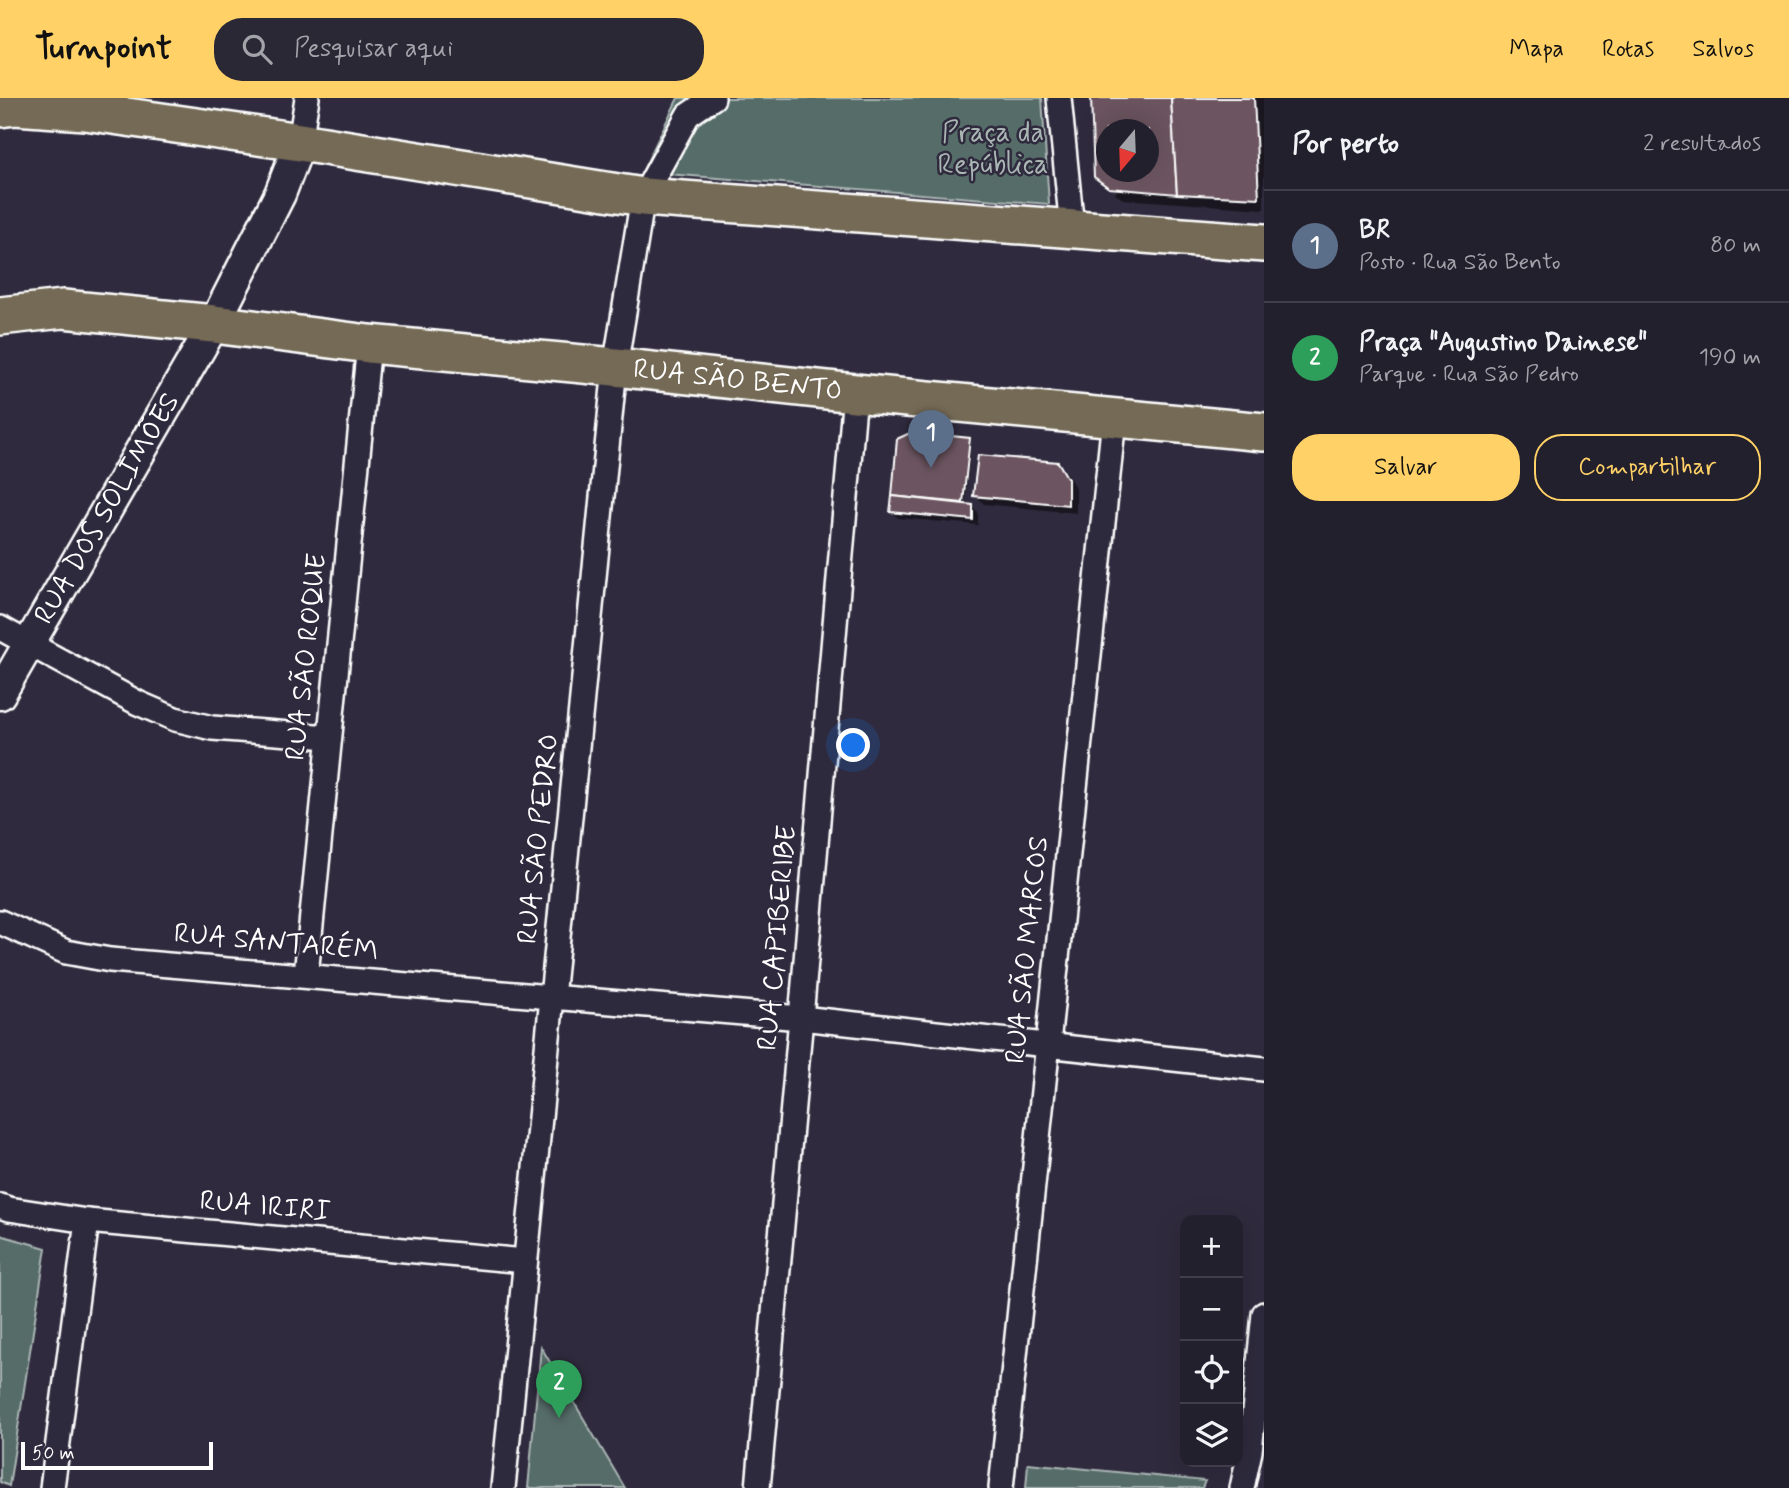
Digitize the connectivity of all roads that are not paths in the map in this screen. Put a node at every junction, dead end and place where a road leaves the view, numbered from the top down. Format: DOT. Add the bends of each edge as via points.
graph roads {
  1 [pos="307,98"];
  2 [pos="713,98"];
  3 [pos="1059,98"];
  4 [pos="683,106"];
  5 [pos="0,108"];
  6 [pos="300,142"];
  7 [pos="643,197"];
  8 [pos="1072,228"];
  9 [pos="1264,243"];
  10 [pos="0,316"];
  11 [pos="214,324"];
  12 [pos="369,344"];
  13 [pos="615,367"];
  14 [pos="855,393"];
  15 [pos="1114,419"];
  16 [pos="1264,432"];
  17 [pos="0,628"];
  18 [pos="30,644"];
  19 [pos="0,694"];
  20 [pos="329,737"];
  21 [pos="0,922"];
  22 [pos="306,975"];
  23 [pos="554,998"];
  24 [pos="801,1018"];
  25 [pos="1048,1047"];
  26 [pos="1264,1069"];
  27 [pos="0,1206"];
  28 [pos="87,1221"];
  29 [pos="526,1261"];
  30 [pos="1264,1314"];
  31 [pos="52,1488"];
  32 [pos="503,1488"];
  33 [pos="758,1488"];
  34 [pos="1001,1488"];
  35 [pos="1242,1488"];
  1 -- 6 [label="street"];
  2 -- 4 [label="street"];
  3 -- 8 [label="street"];
  4 -- 7 [label="street, RUA SÃO PEDRO"];
  5 -- 6 [label="main road" via="85,111"];
  6 -- 7 [label="main road"];
  6 -- 11 [label="street, RUA DOS SOLIMÕES" via="280,194"];
  7 -- 8 [label="main road"];
  7 -- 13 [label="street, RUA SÃO PEDRO"];
  8 -- 9 [label="main road"];
  10 -- 11 [label="main road, RUA SÃO BENTO" via="63,309"];
  11 -- 12 [label="main road, RUA SÃO BENTO"];
  11 -- 18 [label="street, RUA DOS SOLIMÕES"];
  12 -- 13 [label="main road, RUA SÃO BENTO"];
  12 -- 20 [label="street, RUA SÃO ROQUE"];
  13 -- 14 [label="main road, RUA SÃO BENTO"];
  13 -- 23 [label="street, RUA SÃO PEDRO"];
  14 -- 15 [label="main road, RUA SÃO BENTO"];
  14 -- 24 [label="street, RUA CAPIBERIBE"];
  15 -- 16 [label="main road, RUA SÃO BENTO"];
  15 -- 25 [label="street, RUA SÃO MARCOS"];
  17 -- 18 [label="street"];
  18 -- 19 [label="street, RUA DOS SOLIMÕES"];
  18 -- 20 [label="street" via="175,719 212,728"];
  20 -- 22 [label="street, RUA SÃO ROQUE"];
  21 -- 22 [label="street, RUA SANTARÉM" via="66,952 110,960"];
  22 -- 23 [label="street, RUA SANTARÉM"];
  23 -- 24 [label="street, RUA SANTARÉM"];
  23 -- 29 [label="street, RUA SÃO PEDRO"];
  24 -- 25 [label="street, RUA SANTARÉM"];
  24 -- 33 [label="street, RUA CAPIBERIBE"];
  25 -- 26 [label="street, RUA SANTARÉM"];
  25 -- 34 [label="street, RUA SÃO MARCOS"];
  27 -- 28 [label="street, RUA IRIRI"];
  28 -- 29 [label="street, RUA IRIRI"];
  28 -- 31 [label="street"];
  29 -- 32 [label="street, RUA SÃO PEDRO"];
  30 -- 35 [label="street"];
}
